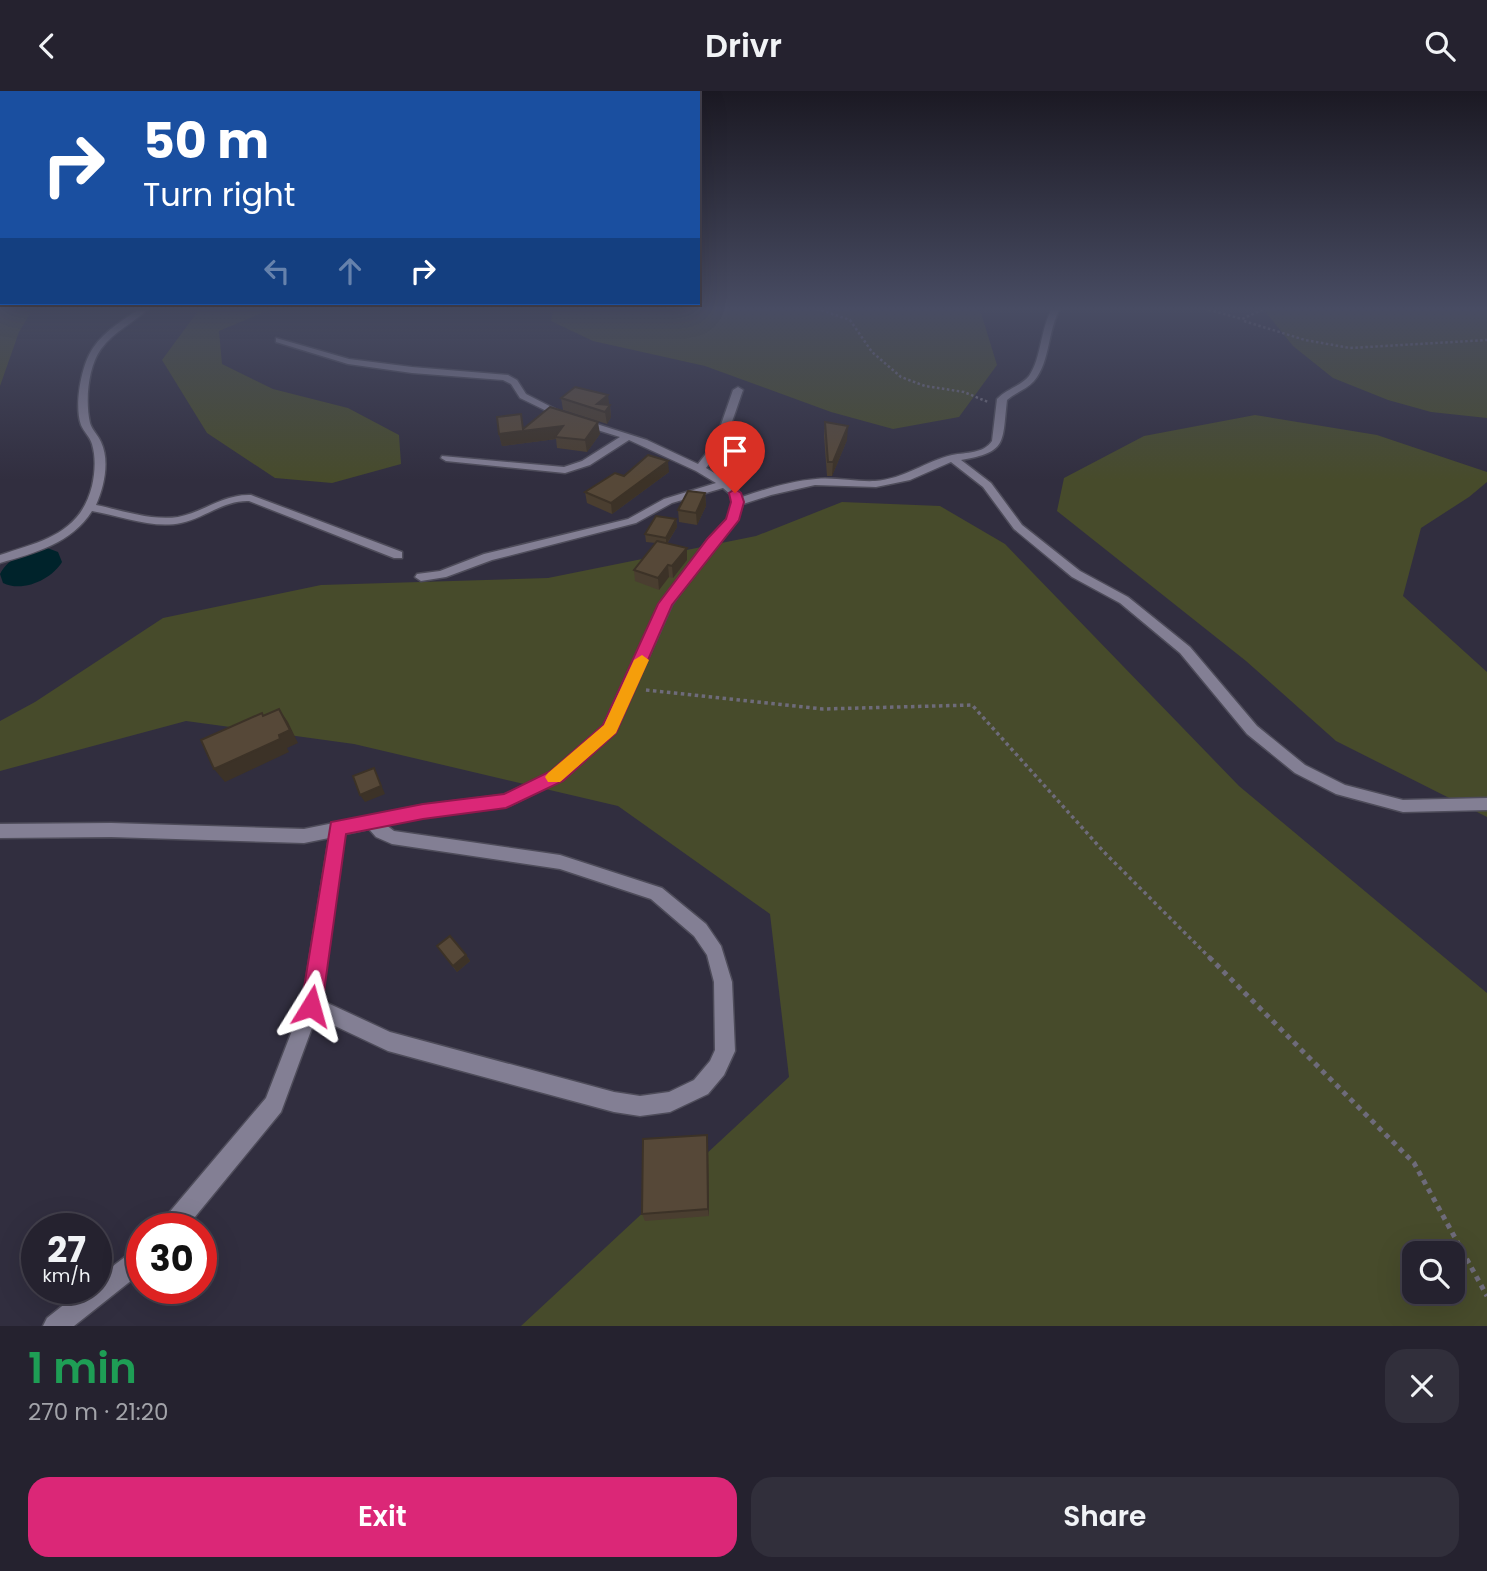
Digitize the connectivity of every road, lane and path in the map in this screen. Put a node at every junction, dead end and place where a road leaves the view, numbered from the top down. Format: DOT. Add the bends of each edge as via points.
graph roads {
  1 [pos="89,365"];
  2 [pos="374,365"];
  3 [pos="885,365"];
  4 [pos="1038,365"];
  5 [pos="738,390"];
  6 [pos="999,408"];
  7 [pos="627,437"];
  8 [pos="446,458"];
  9 [pos="952,458"];
  10 [pos="700,470"];
  11 [pos="725,484"];
  12 [pos="738,502"];
  13 [pos="88,507"];
  14 [pos="398,555"];
  15 [pos="0,559"];
  16 [pos="421,577"];
  17 [pos="629,689"];
  18 [pos="1487,804"];
  19 [pos="371,821"];
  20 [pos="338,828"];
  21 [pos="0,831"];
  22 [pos="311,1006"];
  23 [pos="183,1213"];
  24 [pos="126,1271"];
  25 [pos="1487,1296"];
  26 [pos="55,1326"];
  1 -- 13 [label="street" via="84,422 96,440 101,463 94,500"];
  2 -- 7 [label="street" via="505,377 514,381 523,396 547,410"];
  3 -- 6 [label="path" via="898,377 968,391"];
  4 -- 6 [label="street" via="1026,384 1009,392"];
  5 -- 10 [label="street" via="720,442"];
  6 -- 9 [label="street" via="993,447"];
  7 -- 8 [label="street" via="586,463 565,470"];
  7 -- 10 [label="street"];
  9 -- 12 [label="street" via="906,478 876,484 814,482"];
  9 -- 18 [label="street" via="987,485 1018,527 1076,573 1124,600 1185,650 1252,730 1300,769 1341,790 1403,806"];
  10 -- 11 [label="street"];
  11 -- 12 [label="street"];
  11 -- 16 [label="street" via="668,501 632,521"];
  12 -- 17 [label="street" via="732,520 666,604"];
  13 -- 14 [label="street" via="173,521 236,498 251,498"];
  13 -- 15 [label="street" via="70,530"];
  17 -- 19 [label="street" via="610,729 557,776 506,801"];
  17 -- 25 [label="path" via="823,709 972,705 1104,852 1414,1163"];
  19 -- 20 [label="street"];
  19 -- 22 [label="street" via="392,837 560,862 656,893 700,930 715,952 723,982 725,1051 701,1087 670,1102 640,1106 388,1041"];
  20 -- 21 [label="street" via="304,836"];
  20 -- 22 [label="street"];
  22 -- 23 [label="street" via="274,1105"];
  24 -- 26 [label="street"];
}
